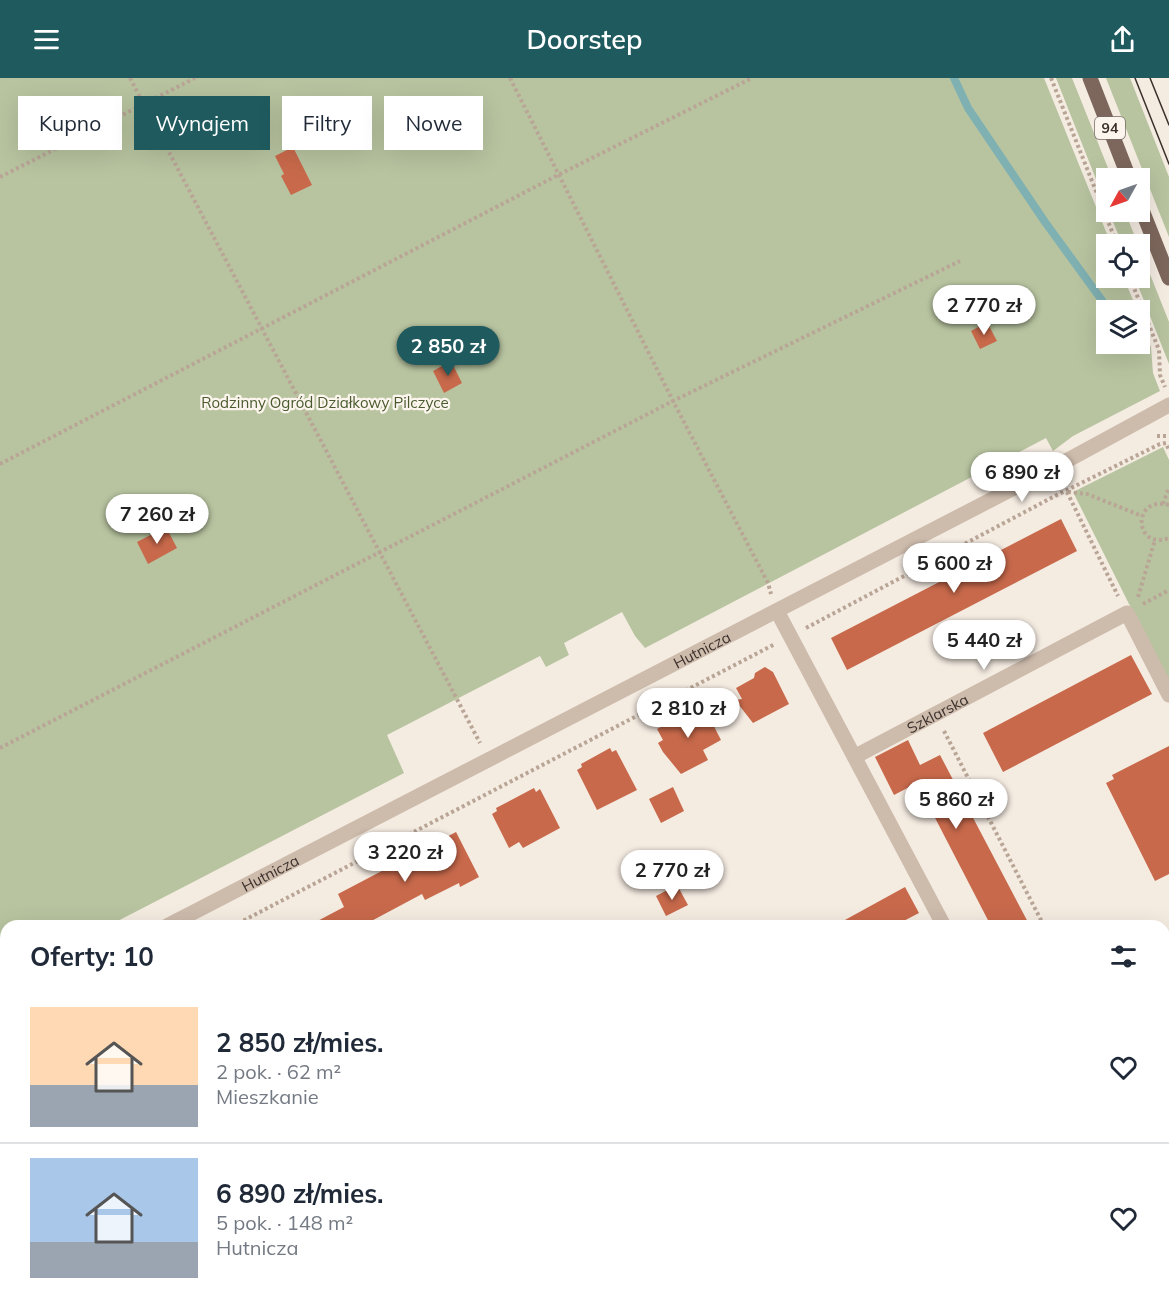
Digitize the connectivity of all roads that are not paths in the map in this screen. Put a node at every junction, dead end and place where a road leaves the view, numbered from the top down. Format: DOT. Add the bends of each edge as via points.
graph roads {
  1 [pos="1090,78"];
  2 [pos="1126,168"];
  3 [pos="1147,222"];
  4 [pos="1169,279"];
  5 [pos="1168,397"];
  6 [pos="777,611"];
  7 [pos="1169,695"];
  8 [pos="856,756"];
  9 [pos="179,920"];
  10 [pos="941,920"];
  1 -- 2 [label="main road, 94"];
  3 -- 4 [label="main road"];
  5 -- 6 [label="street, Hutnicza" via="1068,460"];
  6 -- 8 [label="street"];
  6 -- 9 [label="street, Hutnicza"];
  7 -- 8 [label="street, Szklarska" via="1131,611"];
  8 -- 10 [label="street"];
}
